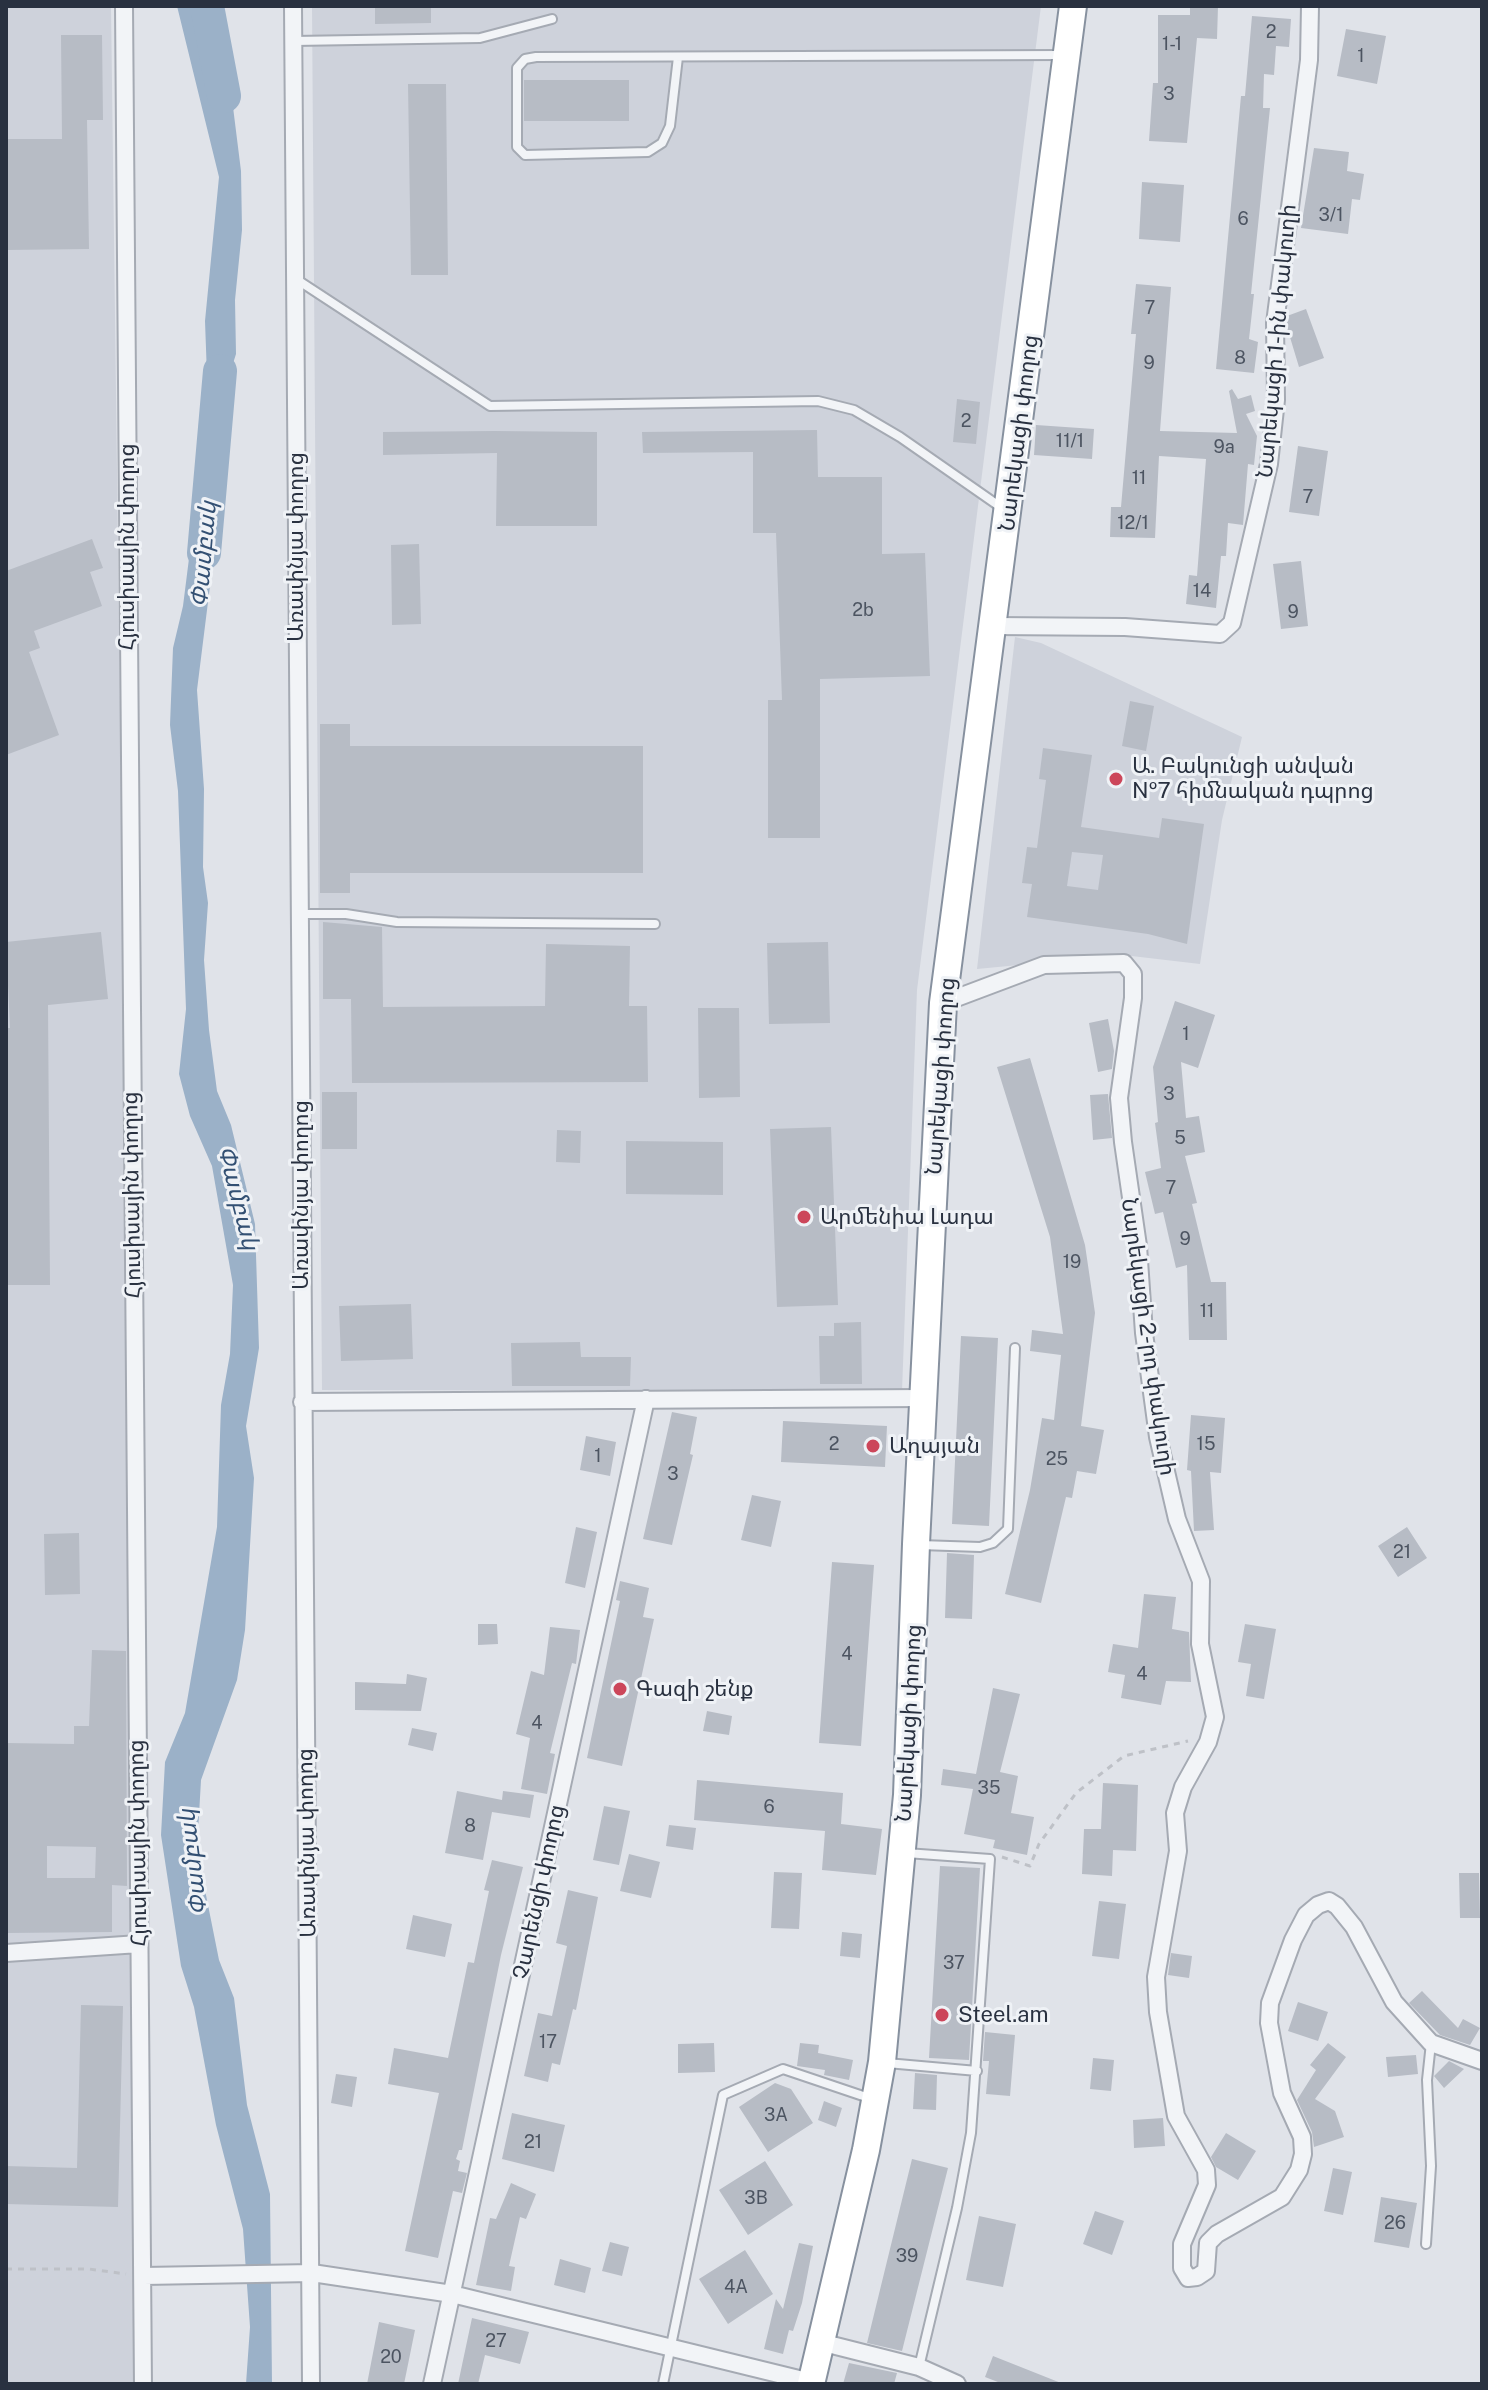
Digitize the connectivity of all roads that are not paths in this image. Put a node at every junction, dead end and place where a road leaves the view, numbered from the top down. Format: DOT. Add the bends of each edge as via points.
graph roads {
  1 [pos="124,6"];
  2 [pos="293,6"];
  3 [pos="1073,6"];
  4 [pos="1310,6"];
  5 [pos="552,19"];
  6 [pos="293,41"];
  7 [pos="1067,55"];
  8 [pos="678,57"];
  9 [pos="295,279"];
  10 [pos="1009,514"];
  11 [pos="993,626"];
  12 [pos="299,914"];
  13 [pos="655,924"];
  14 [pos="943,1003"];
  15 [pos="1015,1348"];
  16 [pos="923,1398"];
  17 [pos="646,1399"];
  18 [pos="302,1402"];
  19 [pos="916,1544"];
  20 [pos="902,1852"];
  21 [pos="139,1944"];
  22 [pos="6,1953"];
  23 [pos="1431,2043"];
  24 [pos="1482,2061"];
  25 [pos="882,2062"];
  26 [pos="977,2071"];
  27 [pos="875,2100"];
  28 [pos="1426,2244"];
  29 [pos="312,2273"];
  30 [pos="144,2276"];
  31 [pos="452,2294"];
  32 [pos="820,2342"];
  33 [pos="672,2346"];
  34 [pos="919,2367"];
  35 [pos="811,2383"];
  36 [pos="143,2384"];
  37 [pos="311,2384"];
  38 [pos="432,2384"];
  39 [pos="663,2384"];
  40 [pos="957,2384"];
  1 -- 21 [label="street, Հյուսիսային փողոց"];
  2 -- 6 [label="street, Առափնյա փողոց"];
  3 -- 7 [label="highway, Նարեկացի փողոց"];
  4 -- 11 [label="street, Նարեկացի 1-ին փակուղի" via="1309,60 1275,323 1276,400 1269,464 1232,623 1220,634"];
  5 -- 6 [label="lane" via="480,38"];
  6 -- 9 [label="street, Առափնյա փողոց"];
  7 -- 8 [label="lane"];
  7 -- 10 [label="highway, Նարեկացի փողոց"];
  8 -- 8 [label="lane" via="525,59 517,68 517,147 525,155 648,152 662,143 670,126"];
  9 -- 10 [label="lane" via="490,406 818,401 854,410 900,437"];
  9 -- 12 [label="street, Առափնյա փողոց"];
  10 -- 11 [label="highway, Նարեկացի փողոց"];
  11 -- 14 [label="highway, Նարեկացի փողոց"];
  12 -- 13 [label="lane" via="397,922"];
  12 -- 18 [label="street, Առափնյա փողոց"];
  14 -- 16 [label="highway, Նարեկացի փողոց"];
  14 -- 23 [label="street, Նարեկացի 2-րդ փակուղի" via="1044,965 1124,963 1133,974 1119,1098 1144,1333 1158,1437 1177,1519 1201,1581 1200,1644 1215,1717 1175,1813 1178,1851 1156,1977 1176,2116 1206,2170 1207,2185 1182,2244 1182,2268 1188,2278 1206,2271 1208,2243 1217,2234 1282,2197 1299,2170 1302,2137 1282,2093 1269,2023 1270,2003 1306,1915 1329,1901 1337,1906 1394,2002"];
  15 -- 19 [label="lane" via="1008,1529 980,1547"];
  16 -- 17 [label="street"];
  16 -- 19 [label="highway, Նարեկացի փողոց"];
  17 -- 18 [label="street"];
  17 -- 31 [label="street, Չարենցի փողոց"];
  18 -- 29 [label="street, Առափնյա փողոց"];
  19 -- 20 [label="highway, Նարեկացի փողոց"];
  20 -- 25 [label="highway, Նարեկացի փողոց"];
  20 -- 26 [label="lane" via="990,1859"];
  21 -- 22 [label="street"];
  21 -- 30 [label="street, Հյուսիսային փողոց"];
  23 -- 24 [label="street, Նարեկացի 2-րդ փակուղի"];
  23 -- 28 [label="lane"];
  25 -- 26 [label="lane"];
  25 -- 27 [label="highway, Նարեկացի փողոց"];
  26 -- 34 [label="lane" via="957,2208"];
  27 -- 32 [label="highway, Նարեկացի փողոց"];
  27 -- 33 [label="lane" via="783,2069 723,2095"];
  29 -- 30 [label="street"];
  29 -- 31 [label="street"];
  29 -- 37 [label="street, Առափնյա փողոց"];
  30 -- 36 [label="street, Հյուսիսային փողոց"];
  31 -- 33 [label="street"];
  31 -- 38 [label="street, Չարենցի փողոց"];
  32 -- 34 [label="street"];
  32 -- 35 [label="highway, Նարեկացի փողոց"];
  33 -- 35 [label="street"];
  33 -- 39 [label="lane"];
  34 -- 40 [label="street"];
}
